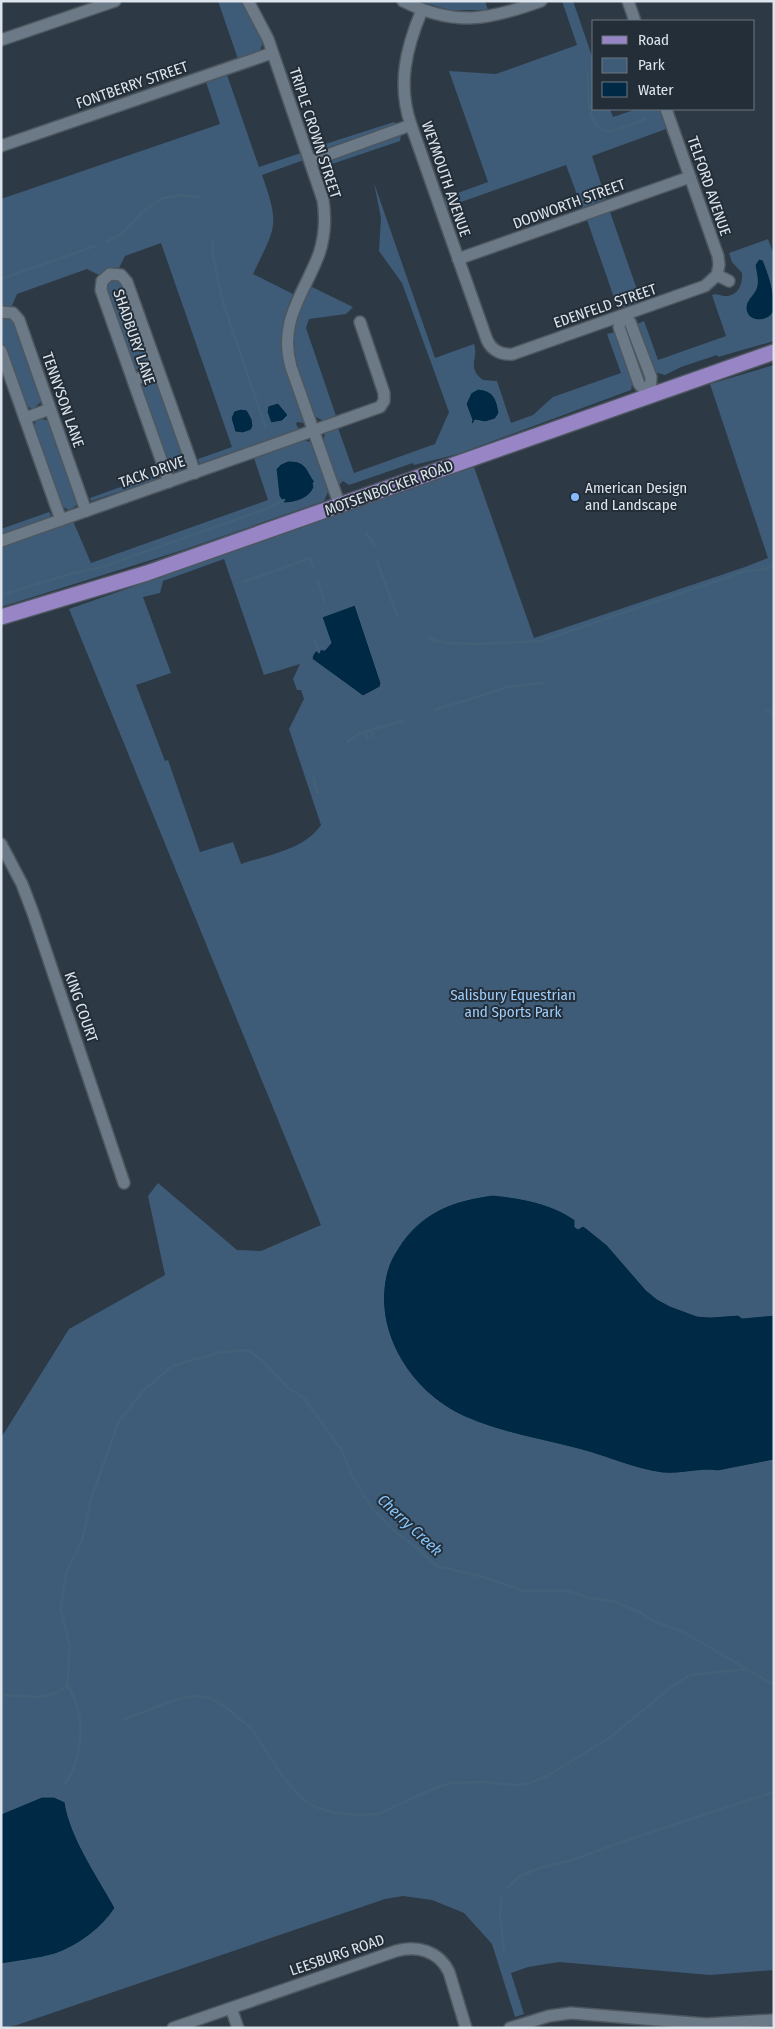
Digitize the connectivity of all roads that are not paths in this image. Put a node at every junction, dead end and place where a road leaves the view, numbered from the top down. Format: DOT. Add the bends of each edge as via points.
graph roads {
  1 [pos="115,1"];
  2 [pos="248,1"];
  3 [pos="403,1"];
  4 [pos="541,1"];
  5 [pos="628,1"];
  6 [pos="422,10"];
  7 [pos="635,20"];
  8 [pos="1,40"];
  9 [pos="272,53"];
  10 [pos="666,110"];
  11 [pos="411,126"];
  12 [pos="1,146"];
  13 [pos="310,161"];
  14 [pos="690,177"];
  15 [pos="458,259"];
  16 [pos="717,275"];
  17 [pos="729,281"];
  18 [pos="1,312"];
  19 [pos="621,316"];
  20 [pos="360,322"];
  21 [pos="1,351"];
  22 [pos="774,352"];
  23 [pos="496,357"];
  24 [pos="158,371"];
  25 [pos="134,380"];
  26 [pos="650,396"];
  27 [pos="50,409"];
  28 [pos="25,418"];
  29 [pos="313,430"];
  30 [pos="194,473"];
  31 [pos="169,482"];
  32 [pos="340,506"];
  33 [pos="86,511"];
  34 [pos="61,520"];
  35 [pos="1,541"];
  36 [pos="1,617"];
  37 [pos="1,844"];
  38 [pos="124,1183"];
  39 [pos="231,2008"];
  40 [pos="774,2020"];
  41 [pos="637,2023"];
  42 [pos="724,2026"];
  43 [pos="173,2028"];
  44 [pos="238,2028"];
  45 [pos="466,2028"];
  46 [pos="510,2028"];
  1 -- 8 [label="street"];
  2 -- 9 [label="street, TRIPLE CROWN STREET"];
  3 -- 6 [label="street"];
  4 -- 6 [label="street" via="509,13 481,18 448,17"];
  5 -- 7 [label="street"];
  6 -- 11 [label="street, WEYMOUTH AVENUE" via="404,64 404,95"];
  9 -- 12 [label="street, FONTBERRY STREET"];
  9 -- 13 [label="street, TRIPLE CROWN STREET"];
  10 -- 14 [label="street, TELFORD AVENUE"];
  11 -- 13 [label="street"];
  11 -- 15 [label="street, WEYMOUTH AVENUE"];
  13 -- 29 [label="street, TRIPLE CROWN STREET" via="323,200 325,227 318,256 292,313 288,339 290,362"];
  14 -- 15 [label="street, DODWORTH STREET"];
  14 -- 16 [label="street, TELFORD AVENUE" via="718,256"];
  15 -- 23 [label="street, WEYMOUTH AVENUE"];
  16 -- 17 [label="street"];
  16 -- 19 [label="street, EDENFELD STREET" via="705,286"];
  18 -- 27 [label="street, TENNYSON LANE" via="13,313 19,320"];
  19 -- 23 [label="street, EDENFELD STREET"];
  19 -- 26 [label="street" via="618,326 639,384"];
  20 -- 29 [label="street, TACK DRIVE" via="384,393 383,405"];
  21 -- 28 [label="street"];
  22 -- 26 [label="main road, MOTSENBOCKER ROAD"];
  24 -- 25 [label="street"];
  24 -- 25 [label="street, SHADBURY LANE" via="127,282 121,275 110,274 102,281 102,290"];
  24 -- 30 [label="street, SHADBURY LANE"];
  25 -- 31 [label="street, SHADBURY LANE"];
  26 -- 32 [label="main road, MOTSENBOCKER ROAD"];
  27 -- 28 [label="street"];
  27 -- 33 [label="street, TENNYSON LANE"];
  28 -- 34 [label="street"];
  29 -- 30 [label="street, TACK DRIVE"];
  29 -- 32 [label="street, TRIPLE CROWN STREET"];
  30 -- 31 [label="street, TACK DRIVE"];
  31 -- 33 [label="street, TACK DRIVE"];
  32 -- 36 [label="main road, MOTSENBOCKER ROAD" via="147,573"];
  33 -- 34 [label="street, TACK DRIVE"];
  34 -- 35 [label="street, TACK DRIVE"];
  37 -- 38 [label="street, KING COURT" via="33,913"];
  39 -- 43 [label="street, LEESBURG ROAD"];
  39 -- 44 [label="street"];
  39 -- 45 [label="street, LEESBURG ROAD" via="396,1951 419,1948 438,1957 447,1968"];
  40 -- 42 [label="street"];
  41 -- 42 [label="street"];
  41 -- 46 [label="street" via="571,2013"];
}
